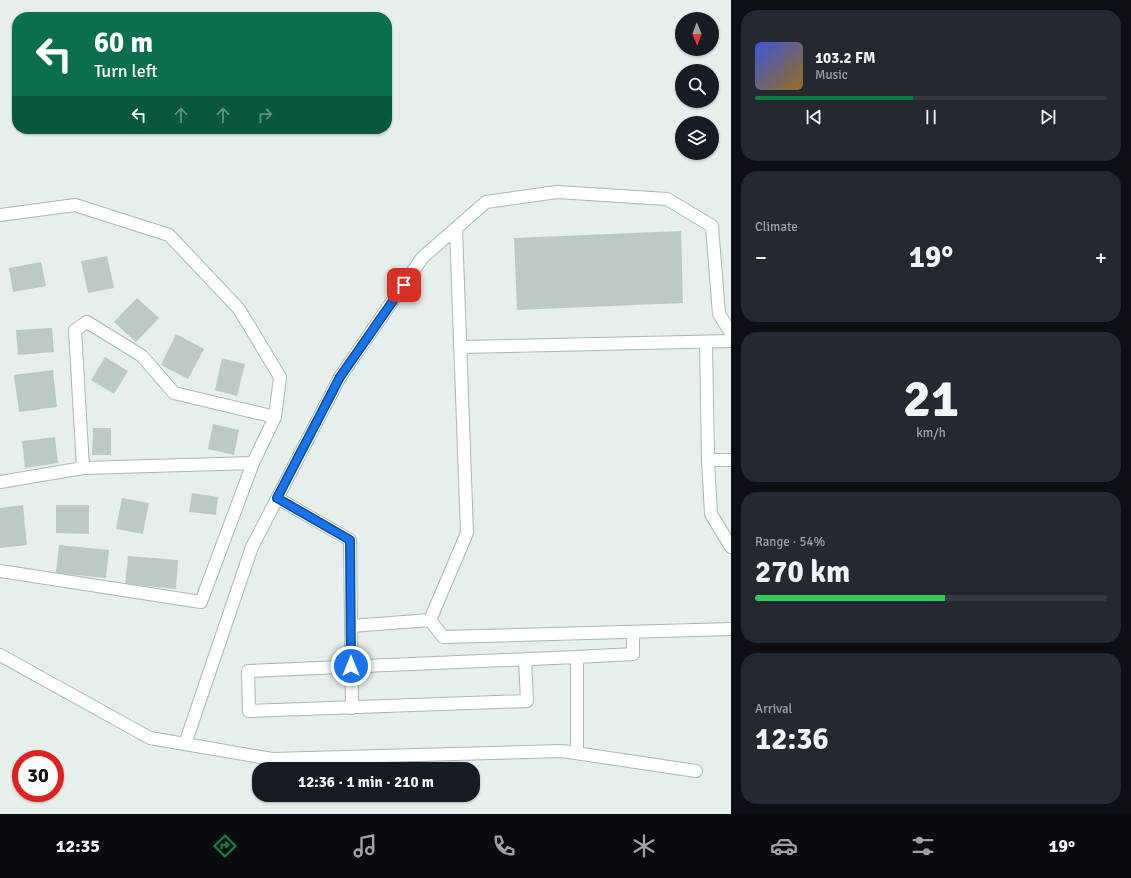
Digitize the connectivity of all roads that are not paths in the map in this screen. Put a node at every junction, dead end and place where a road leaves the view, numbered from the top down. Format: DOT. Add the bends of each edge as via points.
graph roads {
  1 [pos="0,215"];
  2 [pos="456,228"];
  3 [pos="731,333"];
  4 [pos="731,341"];
  5 [pos="706,342"];
  6 [pos="460,347"];
  7 [pos="275,417"];
  8 [pos="708,460"];
  9 [pos="731,460"];
  10 [pos="253,463"];
  11 [pos="84,468"];
  12 [pos="0,482"];
  13 [pos="277,498"];
  14 [pos="731,547"];
  15 [pos="0,571"];
  16 [pos="430,620"];
  17 [pos="351,626"];
  18 [pos="731,629"];
  19 [pos="633,632"];
  20 [pos="0,655"];
  21 [pos="577,657"];
  22 [pos="525,659"];
  23 [pos="351,666"];
  24 [pos="352,708"];
  25 [pos="186,744"];
  26 [pos="577,753"];
  27 [pos="696,771"];
  1 -- 7 [label="street" via="75,205 169,235 239,308 280,377"];
  2 -- 3 [label="street" via="486,202 557,192 667,198 712,226 720,314"];
  2 -- 6 [label="street"];
  2 -- 13 [label="street" via="422,258 340,377"];
  4 -- 5 [label="street"];
  5 -- 6 [label="street"];
  5 -- 8 [label="street"];
  6 -- 16 [label="street" via="467,533"];
  7 -- 10 [label="street"];
  7 -- 11 [label="street" via="174,393 142,356 87,322 75,330"];
  8 -- 9 [label="street"];
  8 -- 14 [label="street" via="711,514"];
  10 -- 11 [label="street"];
  10 -- 15 [label="street" via="200,602"];
  11 -- 12 [label="street"];
  13 -- 17 [label="street" via="350,540"];
  13 -- 25 [label="street" via="252,546"];
  16 -- 17 [label="street"];
  16 -- 19 [label="street" via="443,637"];
  17 -- 23 [label="street"];
  18 -- 19 [label="street"];
  19 -- 21 [label="street" via="633,654"];
  20 -- 25 [label="street" via="150,738"];
  21 -- 22 [label="street"];
  21 -- 26 [label="street"];
  22 -- 23 [label="street"];
  22 -- 24 [label="street" via="527,701"];
  23 -- 24 [label="street"];
  23 -- 24 [label="street" via="248,671 249,711"];
  25 -- 26 [label="street" via="272,758 562,751"];
  26 -- 27 [label="street"];
}
